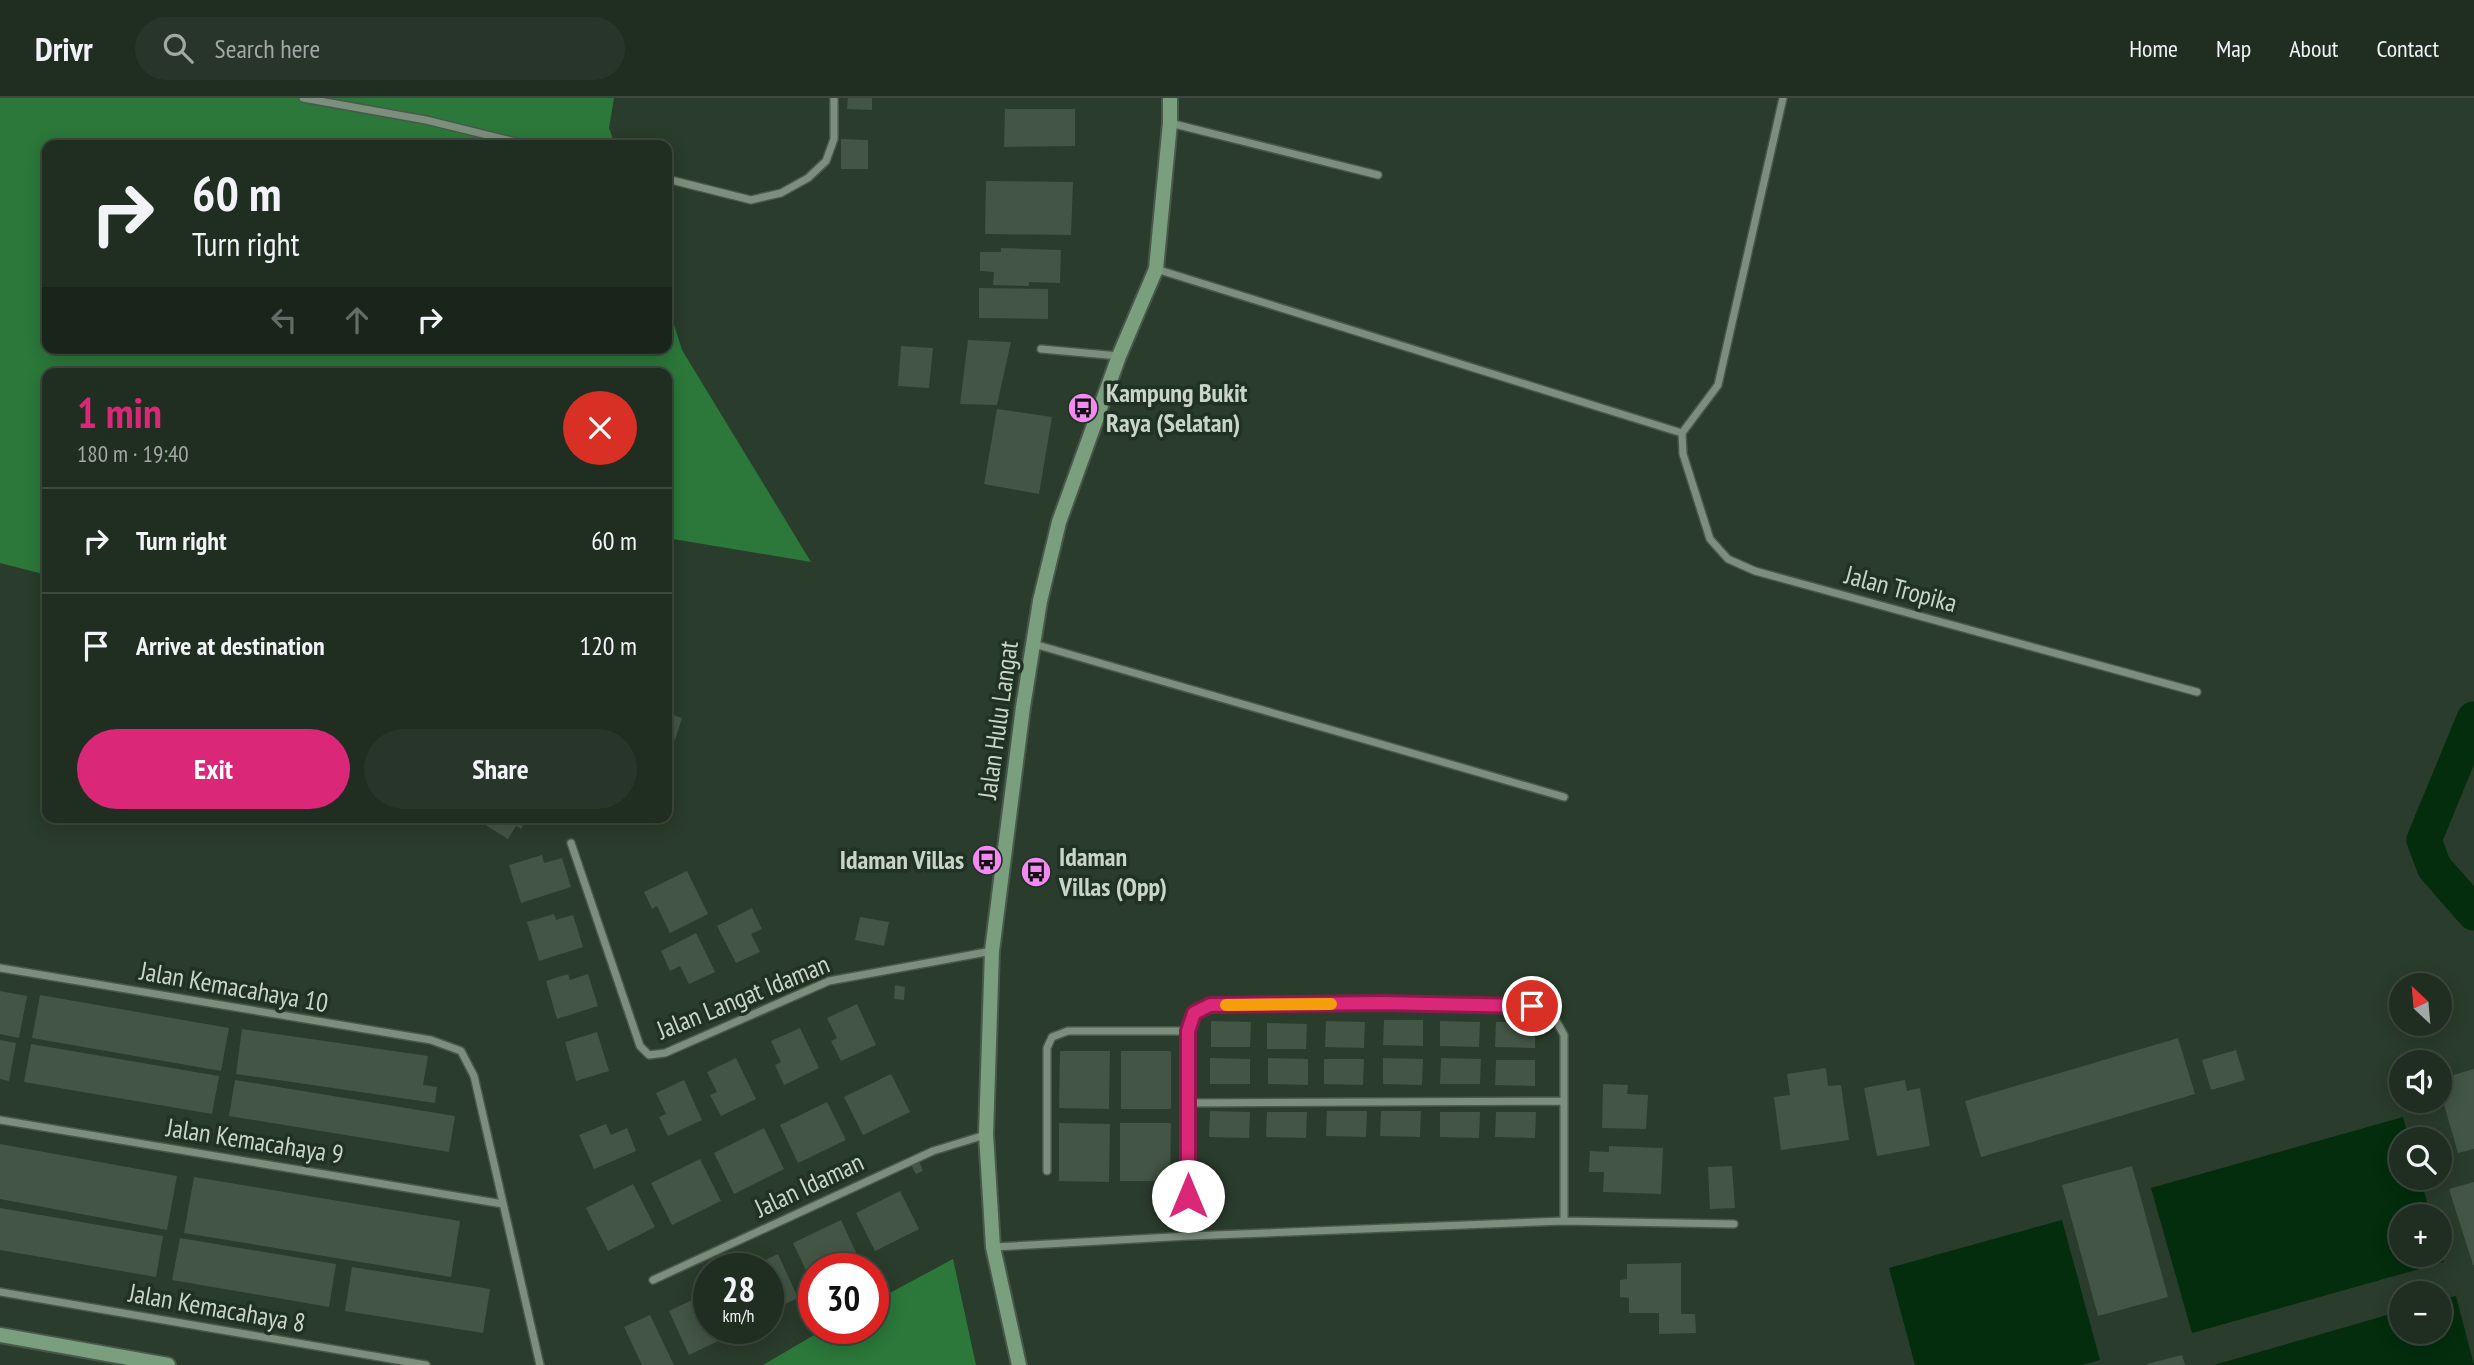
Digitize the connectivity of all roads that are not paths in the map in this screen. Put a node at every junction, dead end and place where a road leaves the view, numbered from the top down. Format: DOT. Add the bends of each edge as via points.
graph roads {
  1 [pos="303,98"];
  2 [pos="834,98"];
  3 [pos="1170,98"];
  4 [pos="1783,98"];
  5 [pos="1170,124"];
  6 [pos="508,140"];
  7 [pos="1378,175"];
  8 [pos="672,180"];
  9 [pos="1156,268"];
  10 [pos="1041,349"];
  11 [pos="1119,356"];
  12 [pos="1682,433"];
  13 [pos="1033,644"];
  14 [pos="2197,692"];
  15 [pos="1564,797"];
  16 [pos="571,843"];
  17 [pos="992,951"];
  18 [pos="0,968"];
  19 [pos="1188,1031"];
  20 [pos="1564,1101"];
  21 [pos="1188,1103"];
  22 [pos="0,1120"];
  23 [pos="986,1134"];
  24 [pos="1047,1171"];
  25 [pos="503,1203"];
  26 [pos="1564,1221"];
  27 [pos="1734,1224"];
  28 [pos="1189,1236"];
  29 [pos="993,1247"];
  30 [pos="653,1280"];
  31 [pos="0,1292"];
  32 [pos="0,1335"];
  33 [pos="103,1359"];
  34 [pos="168,1365"];
  35 [pos="426,1365"];
  36 [pos="540,1365"];
  37 [pos="1019,1365"];
  1 -- 6 [label="street"];
  2 -- 8 [label="street" via="834,139 826,161 781,193 751,200"];
  3 -- 5 [label="main road, Jalan Hulu Langat"];
  4 -- 12 [label="street" via="1718,385"];
  5 -- 7 [label="street"];
  5 -- 9 [label="main road, Jalan Hulu Langat"];
  9 -- 11 [label="main road, Jalan Hulu Langat"];
  9 -- 12 [label="street"];
  10 -- 11 [label="street"];
  11 -- 13 [label="main road, Jalan Hulu Langat" via="1059,522"];
  12 -- 14 [label="street, Jalan Tropika" via="1710,540 1728,559 1755,571"];
  13 -- 15 [label="street"];
  13 -- 17 [label="main road, Jalan Hulu Langat"];
  16 -- 17 [label="street, Jalan Langat Idaman" via="640,1046 649,1055 666,1053 829,981"];
  17 -- 23 [label="main road, Jalan Hulu Langat"];
  18 -- 25 [label="street, Jalan Kemacahaya 10" via="431,1040 461,1051 474,1076"];
  19 -- 20 [label="street" via="1194,1013 1210,1005 1532,1006 1553,1015 1564,1035"];
  19 -- 21 [label="street"];
  19 -- 24 [label="street" via="1068,1031 1052,1037 1047,1048"];
  20 -- 21 [label="street"];
  20 -- 26 [label="street"];
  21 -- 28 [label="street"];
  22 -- 25 [label="street, Jalan Kemacahaya 9"];
  23 -- 29 [label="main road, Jalan Hulu Langat"];
  23 -- 30 [label="street, Jalan Idaman" via="933,1151"];
  25 -- 36 [label="street"];
  26 -- 27 [label="street"];
  26 -- 28 [label="street"];
  28 -- 29 [label="street"];
  29 -- 37 [label="main road, Jalan Hulu Langat"];
  31 -- 35 [label="street, Jalan Kemacahaya 8"];
  32 -- 33 [label="main road"];
  33 -- 34 [label="main road"];
}
